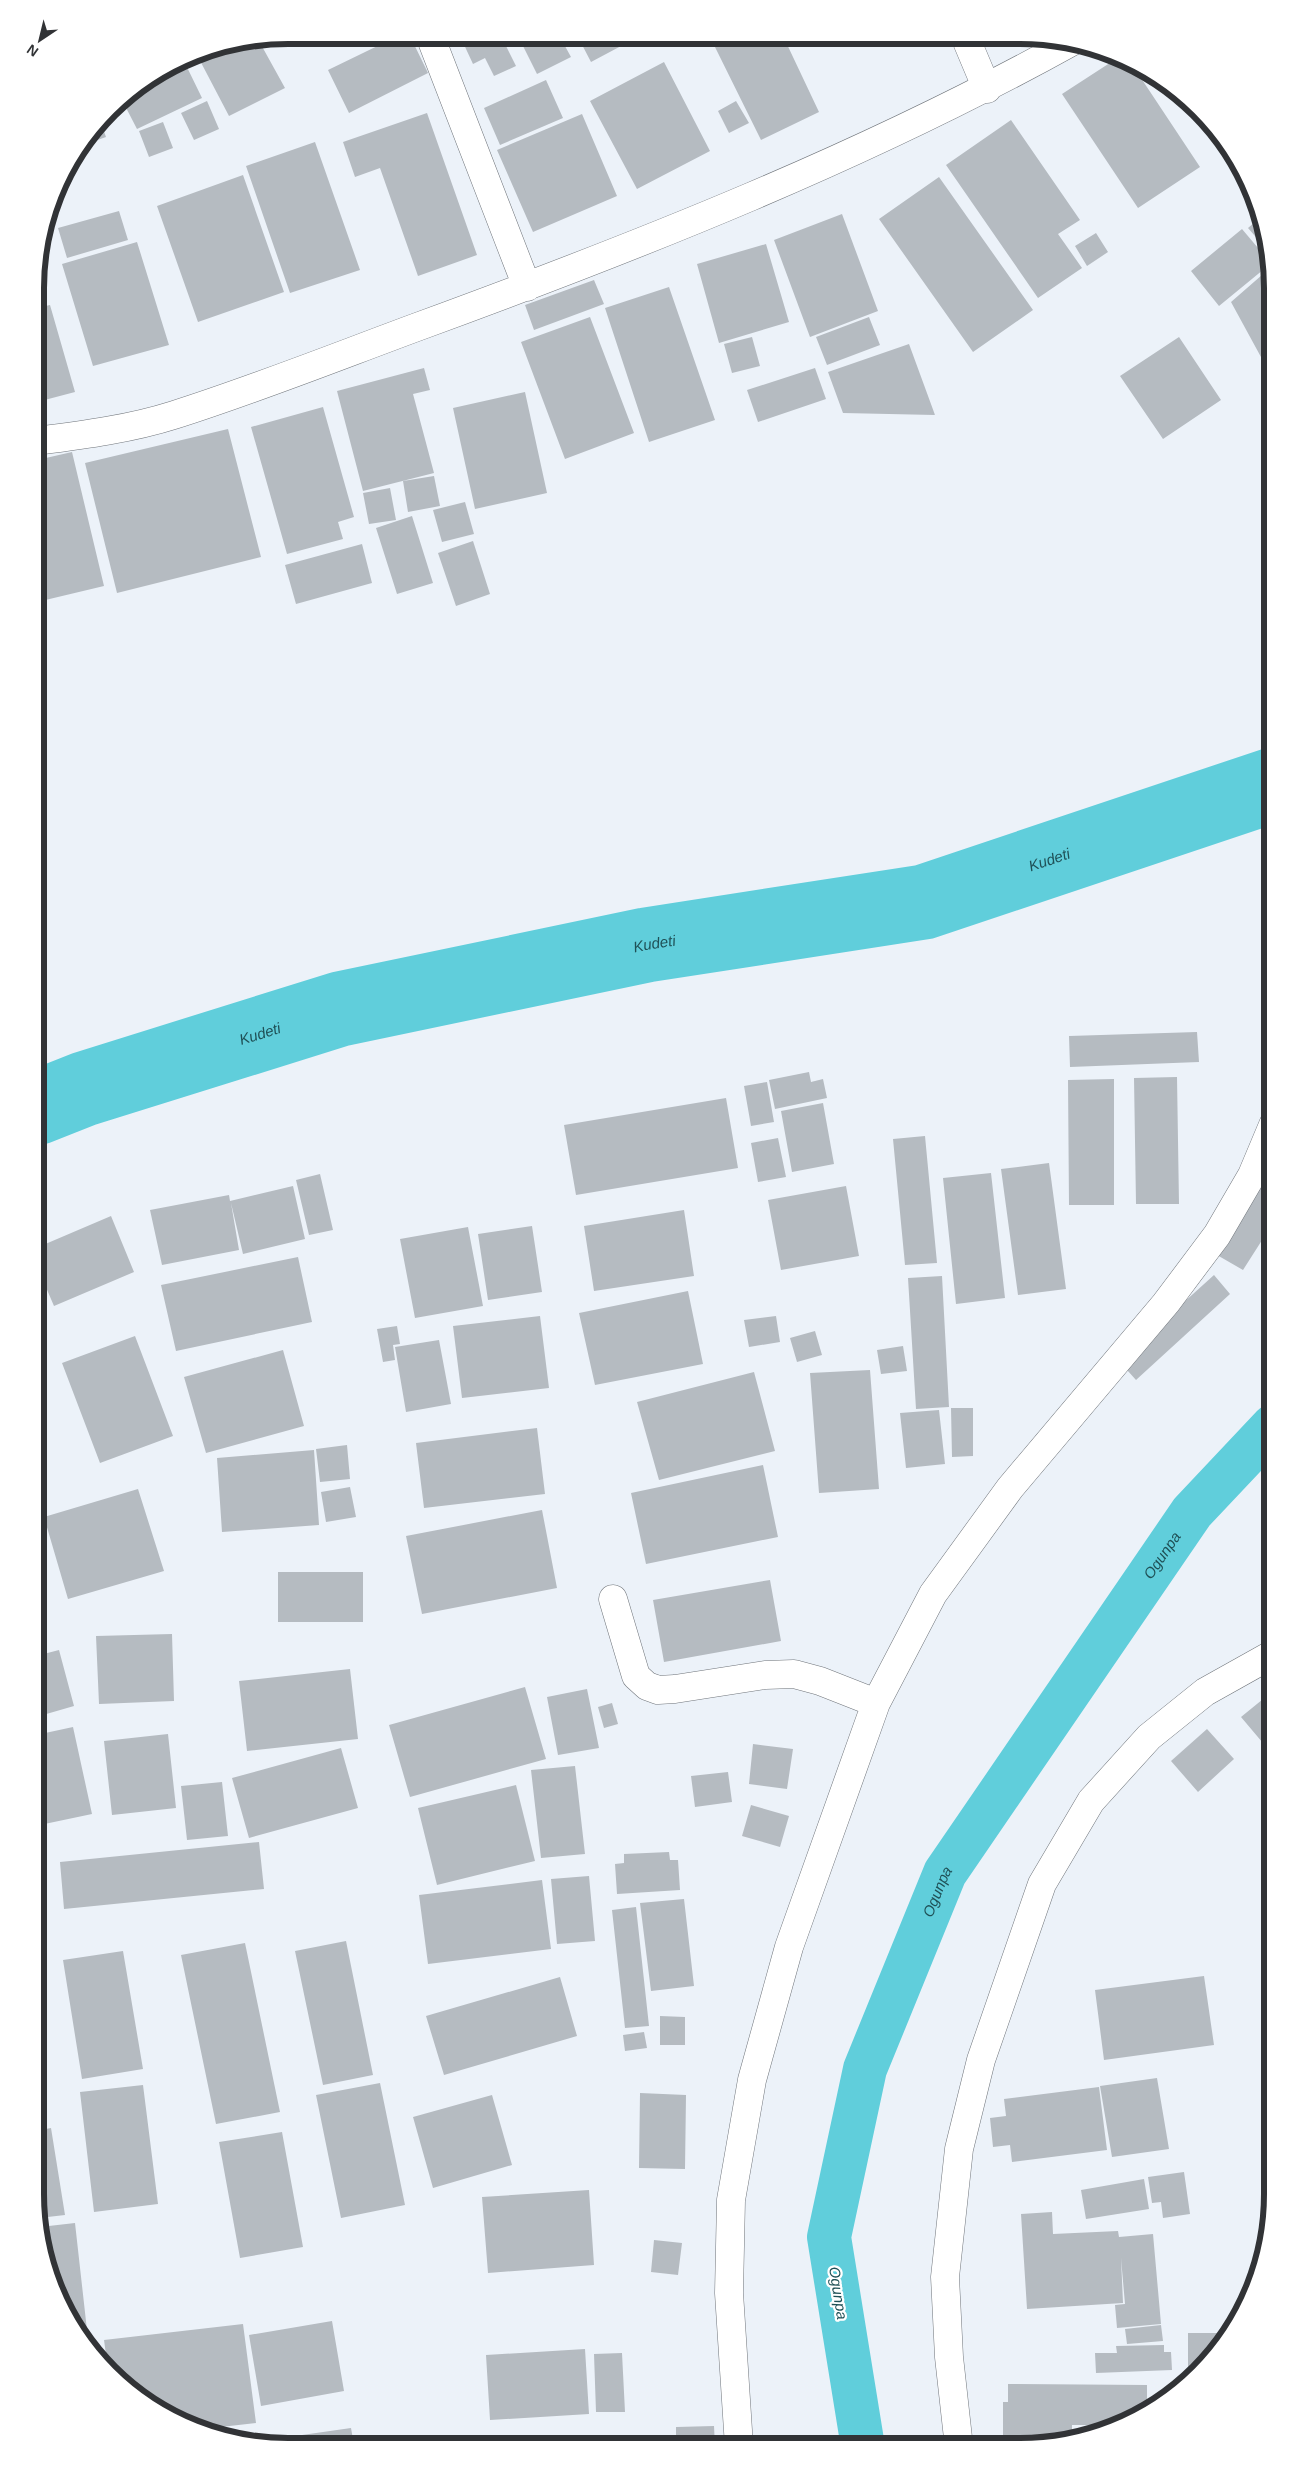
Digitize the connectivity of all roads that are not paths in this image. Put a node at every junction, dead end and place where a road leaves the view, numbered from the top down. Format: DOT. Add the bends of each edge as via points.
graph roads {
  1 [pos="433,44"];
  2 [pos="968,44"];
  3 [pos="1062,47"];
  4 [pos="987,89"];
  5 [pos="527,287"];
  6 [pos="44,440"];
  7 [pos="1264,1146"];
  8 [pos="613,1598"];
  9 [pos="1264,1659"];
  10 [pos="876,1702"];
  11 [pos="738,2438"];
  12 [pos="958,2438"];
  1 -- 5 [label="street"];
  2 -- 4 [label="street"];
  3 -- 4 [label="street"];
  4 -- 5 [label="street" via="840,159"];
  5 -- 6 [label="street" via="173,415 105,432"];
  7 -- 10 [label="street" via="1252,1175 1217,1235 1166,1303 1004,1496 933,1594"];
  8 -- 10 [label="street" via="636,1676 647,1686 658,1690 794,1674"];
  9 -- 12 [label="street" via="1205,1692 1149,1737 1091,1801 1042,1884 981,2060 959,2149 945,2277"];
  10 -- 11 [label="street" via="789,1947 752,2080 731,2200 729,2293"];
}
